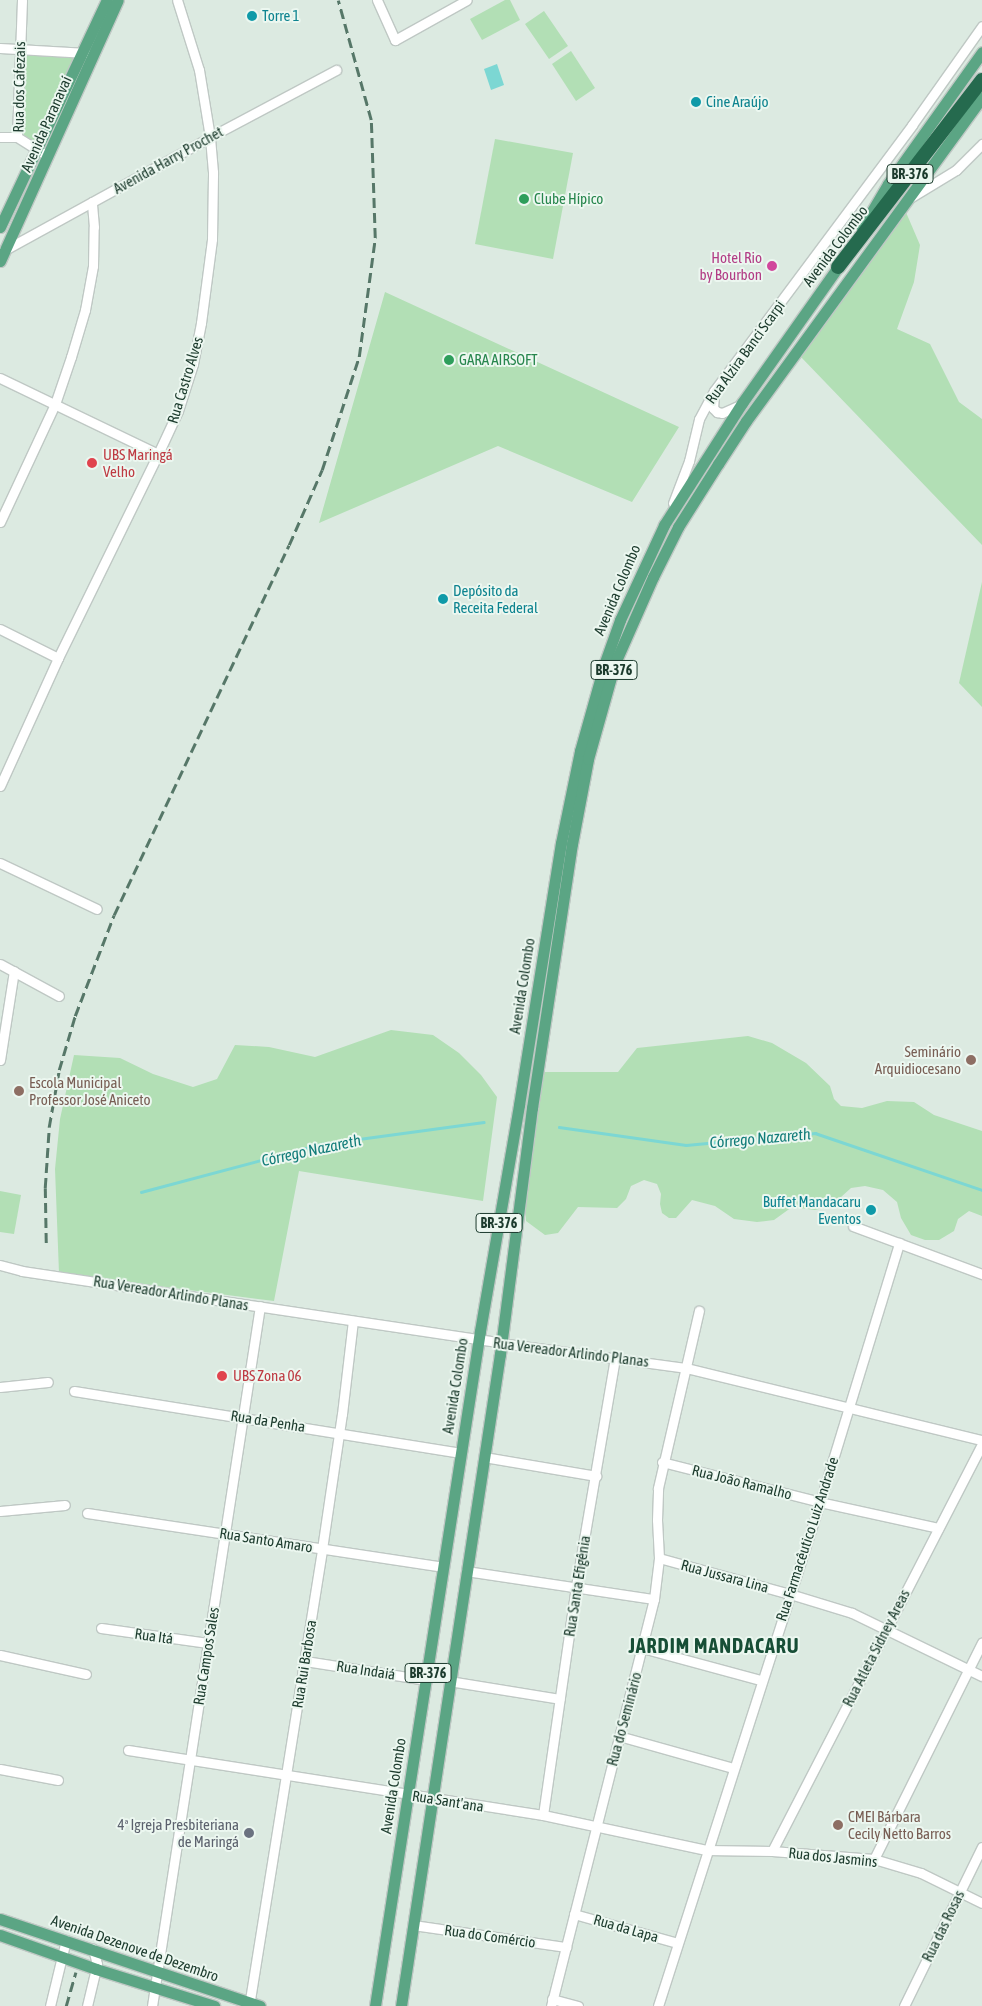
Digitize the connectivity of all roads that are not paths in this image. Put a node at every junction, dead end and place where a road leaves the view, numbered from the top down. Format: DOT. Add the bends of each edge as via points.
graph roads {
  1 [pos="22,0"];
  2 [pos="106,0"];
  3 [pos="118,0"];
  4 [pos="178,0"];
  5 [pos="377,0"];
  6 [pos="467,0"];
  7 [pos="982,26"];
  8 [pos="0,48"];
  9 [pos="19,49"];
  10 [pos="982,52"];
  11 [pos="89,53"];
  12 [pos="336,70"];
  13 [pos="982,80"];
  14 [pos="982,97"];
  15 [pos="210,136"];
  16 [pos="0,137"];
  17 [pos="17,137"];
  18 [pos="982,144"];
  19 [pos="37,151"];
  20 [pos="48,156"];
  21 [pos="906,200"];
  22 [pos="92,202"];
  23 [pos="0,227"];
  24 [pos="2,254"];
  25 [pos="838,267"];
  26 [pos="0,378"];
  27 [pos="714,391"];
  28 [pos="742,403"];
  29 [pos="55,404"];
  30 [pos="158,454"];
  31 [pos="0,522"];
  32 [pos="664,525"];
  33 [pos="0,629"];
  34 [pos="58,658"];
  35 [pos="0,786"];
  36 [pos="0,863"];
  37 [pos="97,909"];
  38 [pos="0,964"];
  39 [pos="14,971"];
  40 [pos="59,996"];
  41 [pos="0,1060"];
  42 [pos="853,1226"];
  43 [pos="899,1243"];
  44 [pos="0,1265"];
  45 [pos="982,1274"];
  46 [pos="260,1306"];
  47 [pos="699,1311"];
  48 [pos="353,1320"];
  49 [pos="479,1340"];
  50 [pos="501,1344"];
  51 [pos="615,1358"];
  52 [pos="686,1368"];
  53 [pos="48,1382"];
  54 [pos="0,1387"];
  55 [pos="74,1391"];
  56 [pos="850,1408"];
  57 [pos="243,1417"];
  58 [pos="340,1433"];
  59 [pos="982,1440"];
  60 [pos="982,1445"];
  61 [pos="461,1453"];
  62 [pos="484,1457"];
  63 [pos="662,1462"];
  64 [pos="596,1476"];
  65 [pos="820,1502"];
  66 [pos="64,1505"];
  67 [pos="453,1509"];
  68 [pos="0,1511"];
  69 [pos="87,1513"];
  70 [pos="475,1513"];
  71 [pos="938,1528"];
  72 [pos="225,1534"];
  73 [pos="322,1549"];
  74 [pos="659,1558"];
  75 [pos="444,1567"];
  76 [pos="466,1571"];
  77 [pos="576,1586"];
  78 [pos="790,1594"];
  79 [pos="654,1599"];
  80 [pos="101,1628"];
  81 [pos="886,1628"];
  82 [pos="982,1642"];
  83 [pos="208,1643"];
  84 [pos="642,1648"];
  85 [pos="0,1655"];
  86 [pos="305,1661"];
  87 [pos="968,1669"];
  88 [pos="86,1674"];
  89 [pos="982,1676"];
  90 [pos="426,1680"];
  91 [pos="761,1680"];
  92 [pos="449,1681"];
  93 [pos="560,1699"];
  94 [pos="619,1736"];
  95 [pos="128,1750"];
  96 [pos="190,1760"];
  97 [pos="0,1768"];
  98 [pos="733,1768"];
  99 [pos="287,1775"];
  100 [pos="58,1780"];
  101 [pos="409,1795"];
  102 [pos="432,1799"];
  103 [pos="543,1815"];
  104 [pos="597,1825"];
  105 [pos="982,1847"];
  106 [pos="706,1850"];
  107 [pos="772,1851"];
  108 [pos="874,1859"];
  109 [pos="960,1891"];
  110 [pos="982,1903"];
  111 [pos="574,1914"];
  112 [pos="0,1919"];
  113 [pos="413,1925"];
  114 [pos="0,1935"];
  115 [pos="66,1940"];
  116 [pos="677,1943"];
  117 [pos="566,1947"];
  118 [pos="93,1949"];
  119 [pos="62,1958"];
  120 [pos="96,1969"];
  121 [pos="157,1970"];
  122 [pos="155,1986"];
  123 [pos="551,2003"];
  124 [pos="253,2005"];
  125 [pos="50,2006"];
  126 [pos="87,2006"];
  127 [pos="152,2006"];
  128 [pos="214,2006"];
  129 [pos="374,2006"];
  130 [pos="401,2006"];
  131 [pos="578,2006"];
  132 [pos="658,2006"];
  133 [pos="904,2006"];
  1 -- 9 [label="street, Rua dos Cafezais"];
  2 -- 11 [label="main road, Avenida Paranavaí"];
  3 -- 11 [label="main road, Avenida Paranavaí"];
  4 -- 15 [label="street, Rua Castro Alves" via="199,70"];
  5 -- 6 [label="street" via="395,40"];
  7 -- 27 [label="street, Rua Alzira Banci Scarpi"];
  8 -- 9 [label="street"];
  9 -- 11 [label="street"];
  9 -- 17 [label="street, Rua dos Cafezais"];
  10 -- 25 [label="main road" via="888,184"];
  11 -- 19 [label="main road, Avenida Paranavaí"];
  11 -- 20 [label="main road, Avenida Paranavaí"];
  12 -- 15 [label="street, Avenida Harry Prochet"];
  13 -- 25 [label="highway, Avenida Colombo / BR-376"];
  14 -- 21 [label="main road, Avenida Colombo / BR-376"];
  15 -- 22 [label="street, Avenida Harry Prochet"];
  15 -- 30 [label="street, Rua Castro Alves" via="212,239 201,323 193,364 178,411"];
  16 -- 17 [label="street"];
  17 -- 19 [label="street, Rua dos Cafezais"];
  18 -- 21 [label="street" via="956,170"];
  19 -- 20 [label="street, Rua dos Cafezais"];
  19 -- 23 [label="main road, Avenida Paranavaí"];
  20 -- 24 [label="main road, Avenida Paranavaí"];
  21 -- 50 [label="main road, Avenida Colombo / BR-376" via="746,421 678,527 616,664 588,759 572,844"];
  22 -- 24 [label="street, Avenida Harry Prochet"];
  22 -- 29 [label="street" via="93,266 85,310"];
  25 -- 28 [label="main road, Avenida Colombo / BR-376"];
  26 -- 29 [label="street"];
  27 -- 28 [label="street" via="713,408 717,412 722,413"];
  27 -- 32 [label="street, Rua Alzira Banci Scarpi" via="699,419 682,483"];
  28 -- 32 [label="main road, Avenida Colombo / BR-376"];
  29 -- 30 [label="street"];
  29 -- 31 [label="street"];
  30 -- 34 [label="street, Rua Castro Alves"];
  32 -- 49 [label="main road, Avenida Colombo / BR-376" via="610,648 580,751 561,843"];
  33 -- 34 [label="street"];
  34 -- 35 [label="street, Rua Castro Alves"];
  36 -- 37 [label="street"];
  38 -- 39 [label="street"];
  39 -- 40 [label="street"];
  39 -- 41 [label="street"];
  42 -- 43 [label="street"];
  43 -- 45 [label="street"];
  43 -- 56 [label="street, Rua Farmacêutico Luiz Andrade"];
  44 -- 46 [label="street, Rua Vereador Arlindo Planas"];
  46 -- 48 [label="street, Rua Vereador Arlindo Planas"];
  46 -- 57 [label="street, Rua Campos Sales"];
  47 -- 52 [label="street, Rua do Seminário"];
  48 -- 49 [label="street, Rua Vereador Arlindo Planas"];
  48 -- 58 [label="street, Rua Rui Barbosa"];
  49 -- 50 [label="street, Rua Vereador Arlindo Planas"];
  49 -- 61 [label="main road, Avenida Colombo / BR-376"];
  50 -- 51 [label="street, Rua Vereador Arlindo Planas"];
  50 -- 62 [label="main road, Avenida Colombo / BR-376"];
  51 -- 52 [label="street, Rua Vereador Arlindo Planas"];
  51 -- 64 [label="street, Rua Santa Efigênia"];
  52 -- 56 [label="street, Rua Vereador Arlindo Planas"];
  52 -- 63 [label="street, Rua do Seminário"];
  53 -- 54 [label="street"];
  55 -- 57 [label="street, Rua da Penha"];
  56 -- 59 [label="street, Rua Vereador Arlindo Planas"];
  56 -- 65 [label="street, Rua Farmacêutico Luiz Andrade"];
  57 -- 58 [label="street, Rua da Penha"];
  57 -- 72 [label="street, Rua Campos Sales"];
  58 -- 61 [label="street, Rua da Penha"];
  58 -- 73 [label="street, Rua Rui Barbosa"];
  60 -- 71 [label="street, Rua Atleta Sidney Areas"];
  61 -- 67 [label="main road, Avenida Colombo / BR-376"];
  62 -- 64 [label="street"];
  62 -- 70 [label="main road, Avenida Colombo / BR-376"];
  63 -- 65 [label="street, Rua João Ramalho"];
  63 -- 74 [label="street, Rua do Seminário" via="657,1505"];
  64 -- 77 [label="street, Rua Santa Efigênia"];
  65 -- 71 [label="street, Rua João Ramalho"];
  65 -- 78 [label="street, Rua Farmacêutico Luiz Andrade"];
  66 -- 68 [label="street"];
  67 -- 70 [label="main road"];
  67 -- 75 [label="main road, Avenida Colombo / BR-376"];
  69 -- 72 [label="street, Rua Santo Amaro"];
  70 -- 76 [label="main road, Avenida Colombo / BR-376"];
  71 -- 81 [label="street, Rua Atleta Sidney Areas"];
  72 -- 73 [label="street, Rua Santo Amaro"];
  72 -- 83 [label="street, Rua Campos Sales"];
  73 -- 75 [label="street, Rua Santo Amaro"];
  73 -- 86 [label="street, Rua Rui Barbosa"];
  74 -- 78 [label="street, Rua Jussara Lina"];
  74 -- 79 [label="street, Rua do Seminário"];
  75 -- 90 [label="main road, Avenida Colombo / BR-376"];
  76 -- 77 [label="street"];
  76 -- 92 [label="main road, Avenida Colombo / BR-376"];
  77 -- 79 [label="street"];
  77 -- 93 [label="street, Rua Santa Efigênia"];
  78 -- 81 [label="street, Rua Jussara Lina" via="852,1613"];
  78 -- 91 [label="street, Rua Farmacêutico Luiz Andrade"];
  79 -- 84 [label="street, Rua do Seminário"];
  80 -- 83 [label="street, Rua Itá"];
  81 -- 87 [label="street, Rua Jussara Lina"];
  81 -- 107 [label="street, Rua Atleta Sidney Areas"];
  82 -- 87 [label="street"];
  83 -- 96 [label="street, Rua Campos Sales"];
  84 -- 91 [label="street"];
  84 -- 94 [label="street, Rua do Seminário"];
  85 -- 88 [label="street"];
  86 -- 90 [label="street, Rua Indaiá"];
  86 -- 99 [label="street, Rua Rui Barbosa"];
  87 -- 89 [label="street, Rua Jussara Lina"];
  87 -- 108 [label="street"];
  90 -- 101 [label="main road, Avenida Colombo / BR-376"];
  91 -- 98 [label="street, Rua Farmacêutico Luiz Andrade"];
  92 -- 93 [label="street"];
  92 -- 102 [label="main road, Avenida Colombo / BR-376"];
  93 -- 103 [label="street, Rua Santa Efigênia"];
  94 -- 98 [label="street"];
  94 -- 104 [label="street, Rua do Seminário"];
  95 -- 96 [label="street, Rua Sant'ana"];
  96 -- 99 [label="street, Rua Sant'ana"];
  96 -- 121 [label="street, Rua Campos Sales"];
  97 -- 100 [label="street"];
  98 -- 106 [label="street, Rua Farmacêutico Luiz Andrade"];
  99 -- 101 [label="street, Rua Sant'ana"];
  99 -- 124 [label="street, Rua Rui Barbosa"];
  101 -- 102 [label="street, Rua Sant'ana"];
  101 -- 129 [label="main road, Avenida Colombo / BR-376"];
  102 -- 103 [label="street, Rua Sant'ana"];
  102 -- 113 [label="main road, Avenida Colombo / BR-376"];
  103 -- 104 [label="street, Rua Sant'ana"];
  104 -- 106 [label="street, Rua Sant'ana"];
  104 -- 111 [label="street, Rua do Seminário"];
  105 -- 109 [label="street, Rua das Rosas"];
  106 -- 107 [label="street, Rua dos Jasmins"];
  106 -- 116 [label="street, Rua Farmacêutico Luiz Andrade"];
  107 -- 108 [label="street, Rua dos Jasmins"];
  108 -- 109 [label="street, Rua dos Jasmins" via="921,1873"];
  109 -- 110 [label="street, Rua dos Jasmins"];
  109 -- 133 [label="street, Rua das Rosas"];
  111 -- 116 [label="street, Rua da Lapa"];
  111 -- 117 [label="street, Rua do Seminário"];
  112 -- 115 [label="main road, Avenida Dezenove de Dezembro"];
  113 -- 117 [label="street, Rua do Comércio"];
  113 -- 130 [label="main road, Avenida Colombo / BR-376"];
  114 -- 119 [label="main road, Avenida Dezenove de Dezembro"];
  115 -- 118 [label="main road, Avenida Dezenove de Dezembro"];
  115 -- 119 [label="street"];
  116 -- 132 [label="street, Rua Farmacêutico Luiz Andrade"];
  117 -- 123 [label="street, Rua do Seminário"];
  118 -- 120 [label="street"];
  118 -- 121 [label="main road, Avenida Dezenove de Dezembro"];
  119 -- 120 [label="main road, Avenida Dezenove de Dezembro"];
  119 -- 125 [label="street"];
  120 -- 122 [label="main road, Avenida Dezenove de Dezembro"];
  120 -- 126 [label="street"];
  121 -- 122 [label="street, Rua Campos Sales"];
  121 -- 124 [label="main road, Avenida Dezenove de Dezembro"];
  122 -- 127 [label="street, Rua Campos Sales"];
  122 -- 128 [label="main road, Avenida Dezenove de Dezembro"];
  123 -- 131 [label="street"];
}
